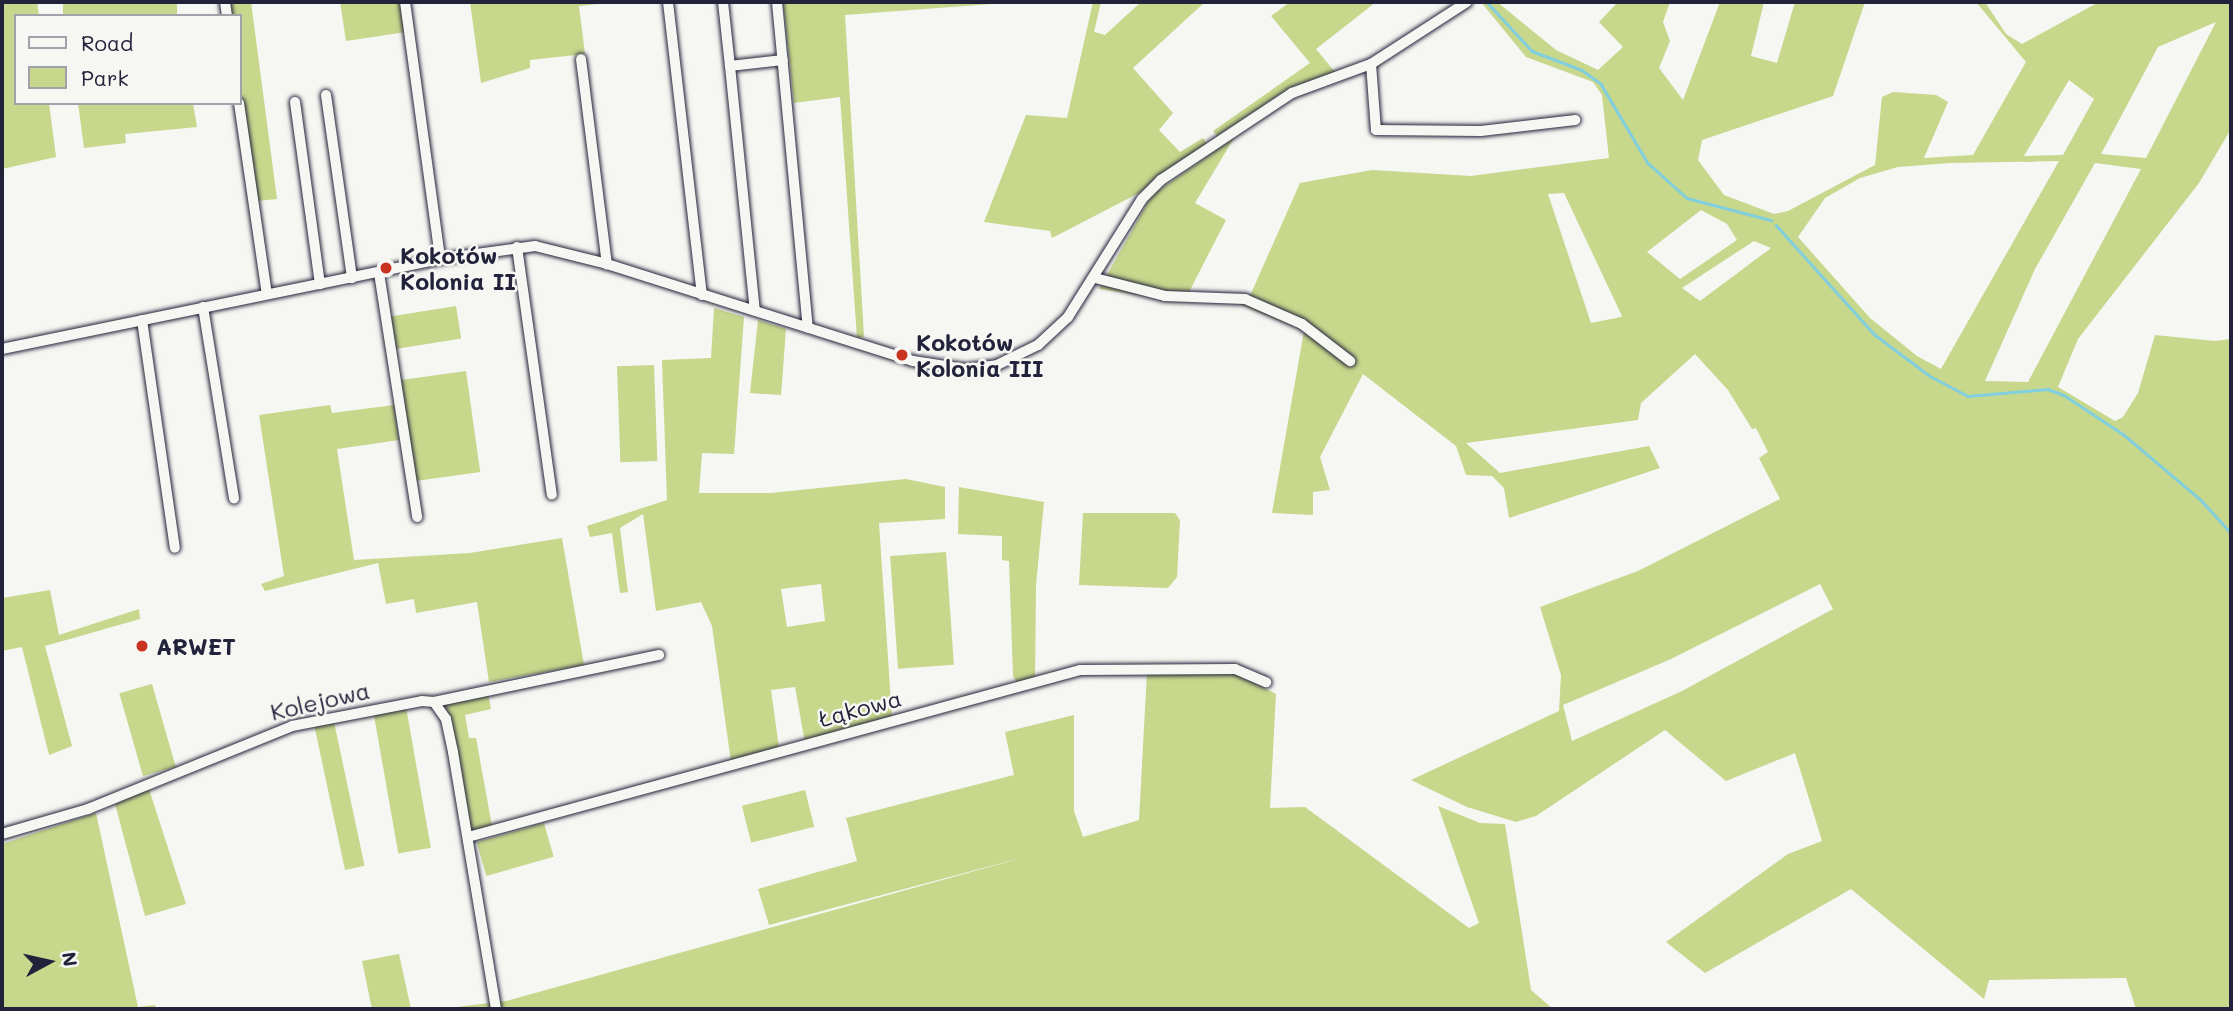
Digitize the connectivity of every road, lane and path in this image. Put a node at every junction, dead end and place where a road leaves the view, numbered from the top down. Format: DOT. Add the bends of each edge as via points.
graph roads {
  1 [pos="405,2"];
  2 [pos="668,2"];
  3 [pos="723,2"];
  4 [pos="777,2"];
  5 [pos="1467,2"];
  6 [pos="581,59"];
  7 [pos="783,60"];
  8 [pos="1371,64"];
  9 [pos="730,66"];
  10 [pos="326,95"];
  11 [pos="295,102"];
  12 [pos="239,105"];
  13 [pos="1575,120"];
  14 [pos="517,247"];
  15 [pos="440,259"];
  16 [pos="607,264"];
  17 [pos="379,273"];
  18 [pos="352,278"];
  19 [pos="1095,278"];
  20 [pos="320,284"];
  21 [pos="267,294"];
  22 [pos="702,295"];
  23 [pos="203,307"];
  24 [pos="755,311"];
  25 [pos="142,320"];
  26 [pos="808,328"];
  27 [pos="2,349"];
  28 [pos="1350,361"];
  29 [pos="552,495"];
  30 [pos="234,499"];
  31 [pos="417,517"];
  32 [pos="175,548"];
  33 [pos="659,654"];
  34 [pos="1266,682"];
  35 [pos="434,702"];
  36 [pos="2,834"];
  37 [pos="468,837"];
  38 [pos="496,1009"];
  1 -- 15 [label="street"];
  2 -- 22 [label="street"];
  3 -- 9 [label="street"];
  4 -- 7 [label="street"];
  5 -- 8 [label="street"];
  6 -- 16 [label="street"];
  7 -- 9 [label="street"];
  7 -- 26 [label="street"];
  8 -- 13 [label="street" via="1376,130 1481,131"];
  8 -- 19 [label="street" via="1292,93 1161,180 1128,221"];
  9 -- 24 [label="street"];
  10 -- 18 [label="street"];
  11 -- 20 [label="street"];
  12 -- 21 [label="street"];
  14 -- 15 [label="street"];
  14 -- 16 [label="street" via="535,246"];
  14 -- 29 [label="street"];
  15 -- 17 [label="street"];
  16 -- 22 [label="street"];
  17 -- 18 [label="street"];
  17 -- 31 [label="street"];
  18 -- 20 [label="street"];
  19 -- 26 [label="street" via="1053,331 1020,356 996,365 939,367"];
  19 -- 28 [label="street" via="1165,296 1245,299 1302,324"];
  20 -- 21 [label="street"];
  21 -- 23 [label="street"];
  22 -- 24 [label="street"];
  23 -- 25 [label="street"];
  23 -- 30 [label="street"];
  24 -- 26 [label="street"];
  25 -- 27 [label="street"];
  25 -- 32 [label="street"];
  33 -- 35 [label="street, Kolejowa"];
  34 -- 37 [label="street, Łąkowa" via="1235,668 1080,670"];
  35 -- 36 [label="street, Kolejowa" via="292,726 88,809"];
  35 -- 37 [label="street" via="449,731"];
  37 -- 38 [label="street"];
}
